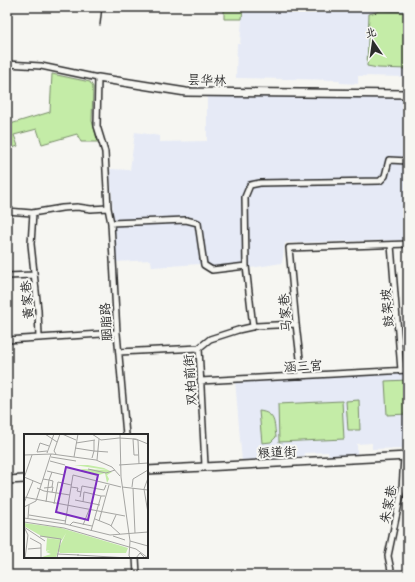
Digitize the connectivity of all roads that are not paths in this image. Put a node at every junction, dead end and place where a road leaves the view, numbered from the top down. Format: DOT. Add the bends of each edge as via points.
graph roads {
  1 [pos="7,64"];
  2 [pos="98,78"];
  3 [pos="408,94"];
  4 [pos="408,161"];
  5 [pos="108,208"];
  6 [pos="7,209"];
  7 [pos="33,213"];
  8 [pos="111,223"];
  9 [pos="408,244"];
  10 [pos="392,245"];
  11 [pos="246,266"];
  12 [pos="34,275"];
  13 [pos="7,276"];
  14 [pos="296,324"];
  15 [pos="253,328"];
  16 [pos="117,333"];
  17 [pos="40,338"];
  18 [pos="7,340"];
  19 [pos="199,348"];
  20 [pos="119,352"];
  21 [pos="401,370"];
  22 [pos="408,370"];
  23 [pos="302,376"];
  24 [pos="200,381"];
  25 [pos="126,434"];
  26 [pos="406,456"];
  27 [pos="205,466"];
  28 [pos="148,470"];
  29 [pos="24,479"];
  30 [pos="7,480"];
  31 [pos="136,558"];
  32 [pos="138,575"];
  33 [pos="392,575"];
  1 -- 2 [label="street, 昙华林" via="41,66"];
  2 -- 3 [label="street, 昙华林" via="186,92"];
  2 -- 5 [label="street, 胭脂路" via="97,126 106,152"];
  4 -- 11 [label="street" via="388,160 385,176 380,181 250,185 245,197"];
  5 -- 7 [label="street" via="62,208"];
  5 -- 8 [label="street, 胭脂路"];
  6 -- 7 [label="street"];
  7 -- 12 [label="street, 黄家巷" via="31,244"];
  8 -- 11 [label="street" via="186,220 198,223 204,266 212,270"];
  8 -- 16 [label="street, 胭脂路"];
  9 -- 10 [label="street"];
  10 -- 14 [label="street, 马家巷" via="289,248"];
  10 -- 21 [label="street, 鼓架坡"];
  11 -- 15 [label="street"];
  12 -- 13 [label="street"];
  12 -- 17 [label="street, 黄家巷"];
  14 -- 15 [label="street"];
  14 -- 23 [label="street, 马家巷"];
  15 -- 19 [label="street" via="210,339"];
  16 -- 17 [label="street"];
  16 -- 20 [label="street, 胭脂路"];
  17 -- 18 [label="street"];
  19 -- 20 [label="street, 双柏前街"];
  19 -- 24 [label="street, 双柏前街"];
  20 -- 25 [label="street, 胭脂路"];
  21 -- 22 [label="street, 涵三宫"];
  21 -- 23 [label="street, 涵三宫"];
  23 -- 24 [label="street, 涵三宫"];
  24 -- 27 [label="street, 双柏前街"];
  26 -- 27 [label="street, 粮道街"];
  26 -- 33 [label="street, 朱家巷" via="388,556"];
  27 -- 28 [label="street, 粮道街"];
  29 -- 30 [label="street"];
  31 -- 32 [label="street"];
}
